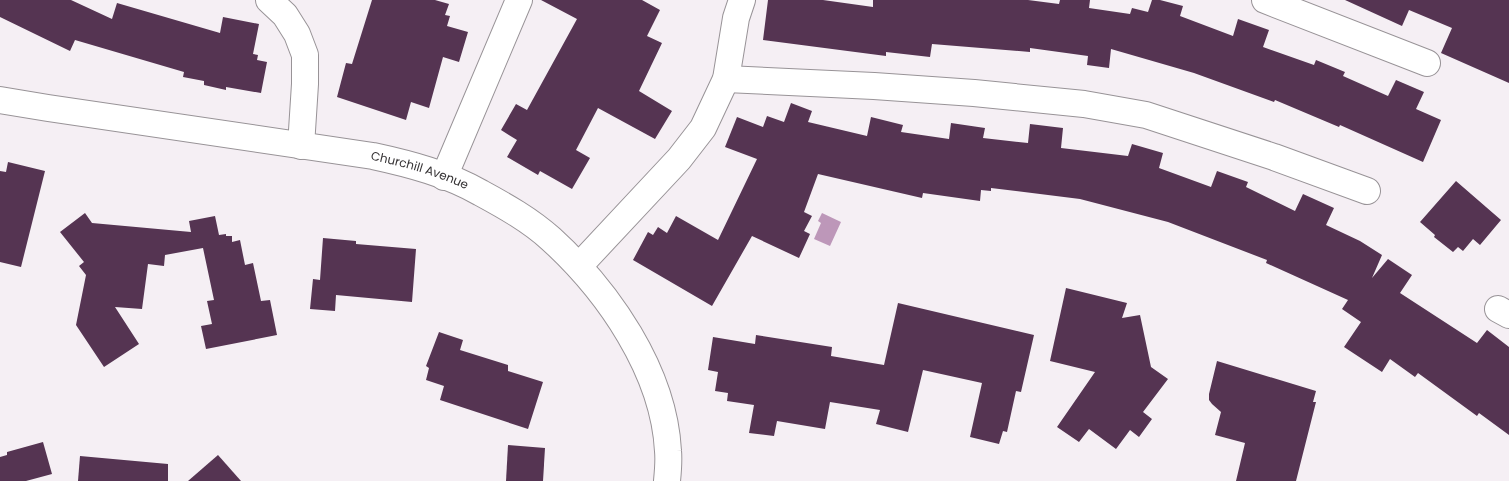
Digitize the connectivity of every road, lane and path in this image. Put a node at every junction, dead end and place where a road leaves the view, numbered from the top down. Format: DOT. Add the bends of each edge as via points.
graph roads {
  1 [pos="269,0"];
  2 [pos="519,0"];
  3 [pos="742,0"];
  4 [pos="1265,0"];
  5 [pos="1427,63"];
  6 [pos="726,79"];
  7 [pos="0,100"];
  8 [pos="300,146"];
  9 [pos="444,177"];
  10 [pos="1367,191"];
  11 [pos="579,266"];
  12 [pos="667,481"];
  1 -- 8 [label="street" via="285,14 304,55"];
  2 -- 9 [label="street"];
  3 -- 6 [label="street"];
  4 -- 5 [label="street"];
  6 -- 10 [label="street" via="874,86 1084,104 1146,115 1274,156"];
  6 -- 11 [label="street" via="703,128 679,159"];
  7 -- 8 [label="street, Churchill Avenue"];
  8 -- 9 [label="street, Churchill Avenue" via="401,162"];
  9 -- 11 [label="street, Churchill Avenue" via="479,191 508,208 550,238"];
  11 -- 12 [label="street, Churchill Avenue" via="625,327 648,370 667,440"];
}
